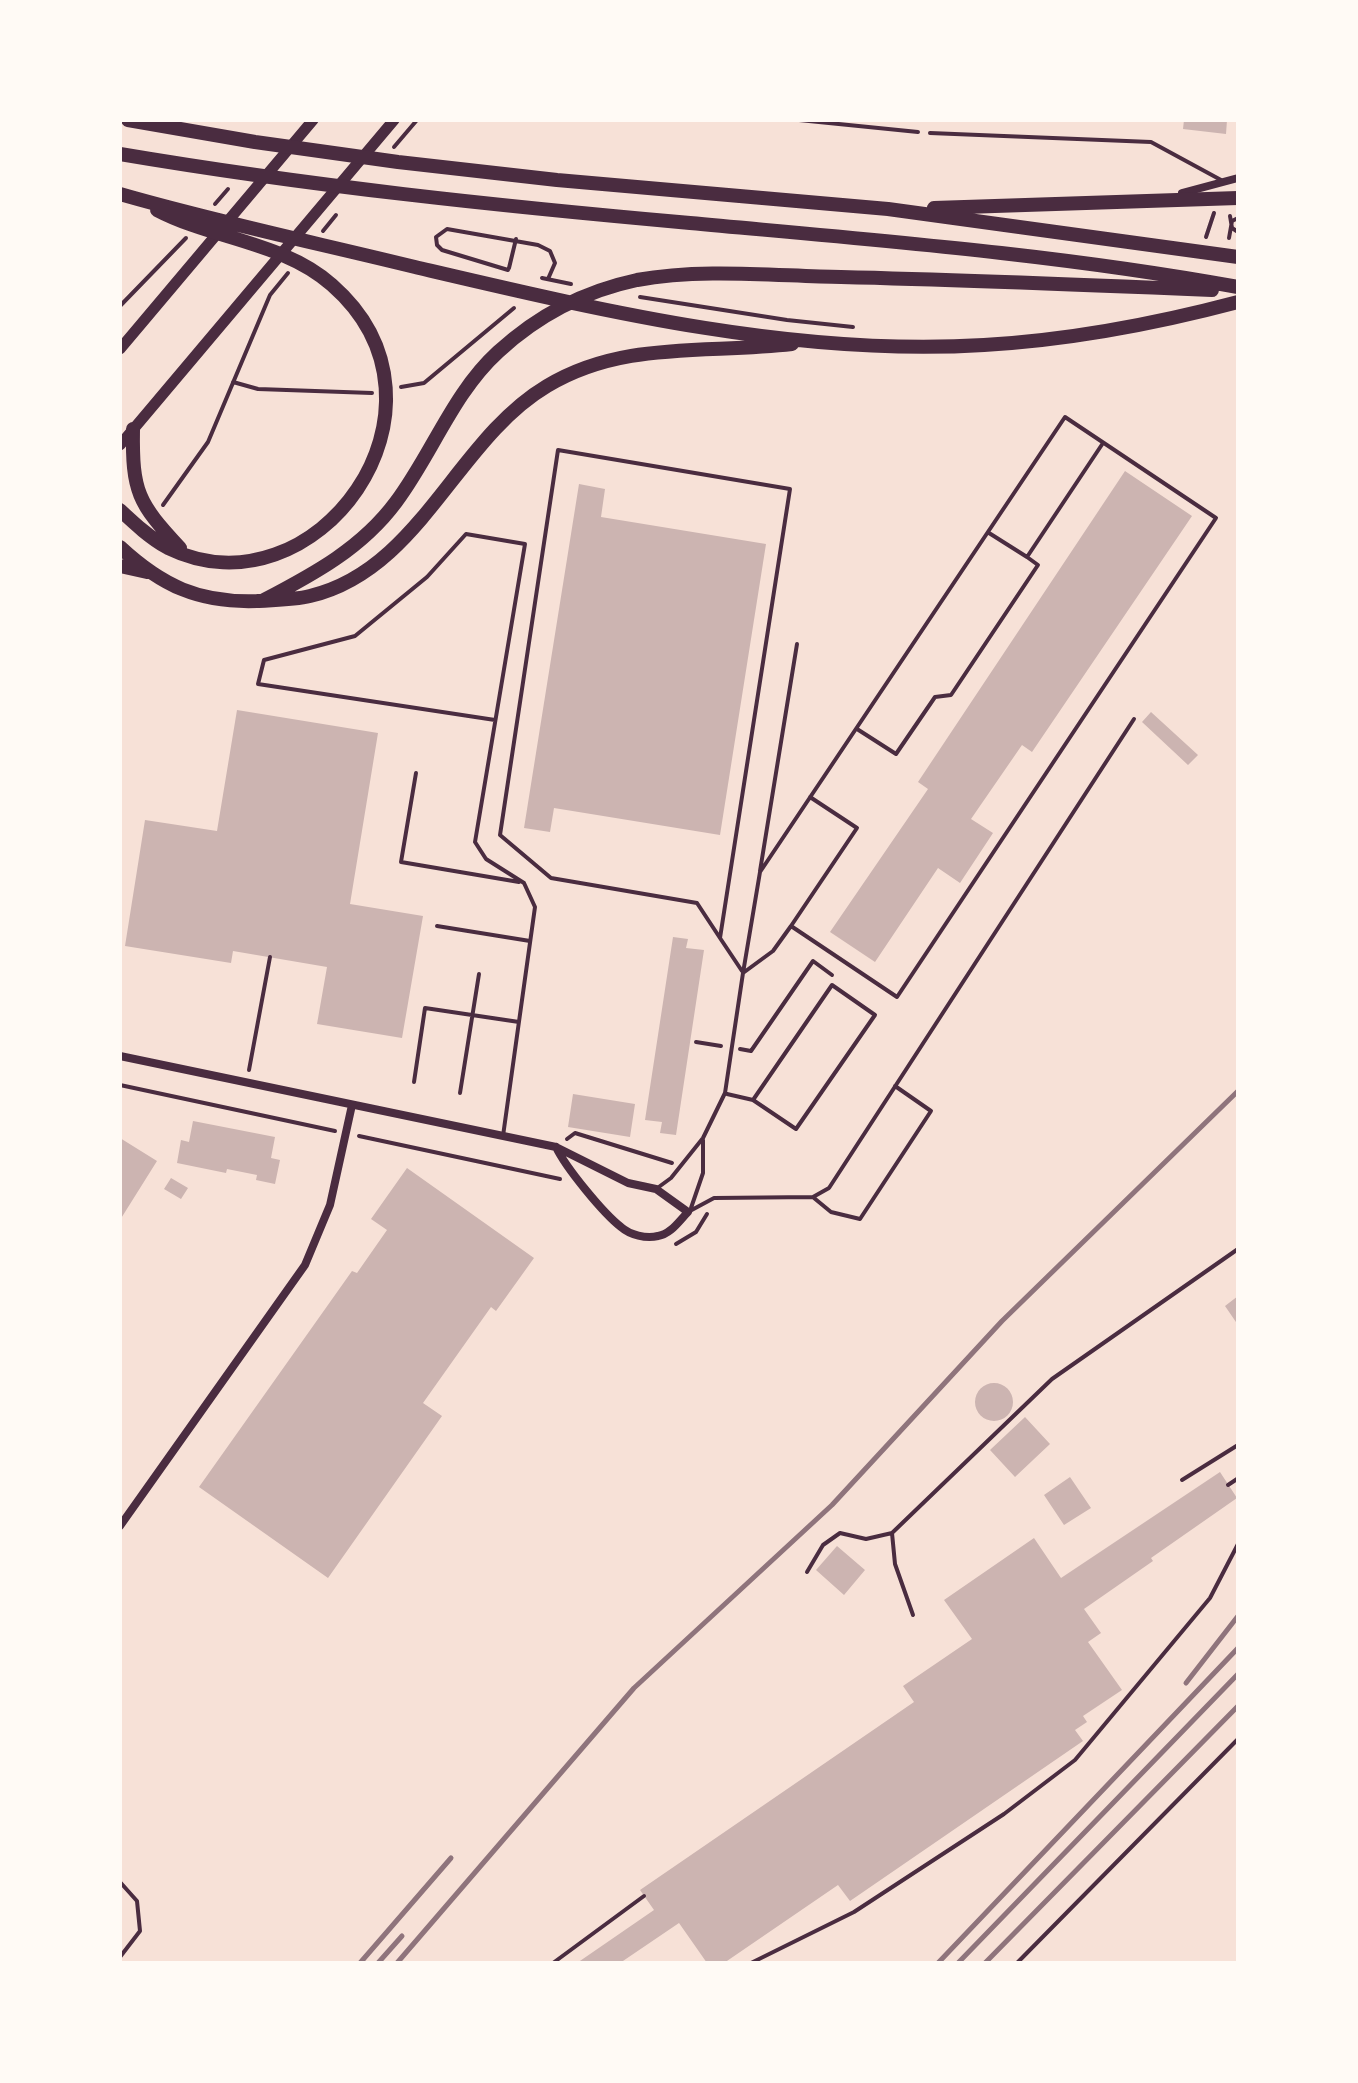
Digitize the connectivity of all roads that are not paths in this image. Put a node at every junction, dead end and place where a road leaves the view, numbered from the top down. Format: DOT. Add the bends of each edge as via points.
graph roads {
  1 [pos="128,120"];
  2 [pos="148,120"];
  3 [pos="313,120"];
  4 [pos="394,120"];
  5 [pos="164,126"];
  6 [pos="930,133"];
  7 [pos="120,154"];
  8 [pos="1238,178"];
  9 [pos="1224,182"];
  10 [pos="1182,193"];
  11 [pos="120,194"];
  12 [pos="1238,198"];
  13 [pos="888,209"];
  14 [pos="191,219"];
  15 [pos="1238,257"];
  16 [pos="1238,289"];
  17 [pos="1238,302"];
  18 [pos="826,341"];
  19 [pos="120,348"];
  20 [pos="133,429"];
  21 [pos="1104,443"];
  22 [pos="120,445"];
  23 [pos="120,510"];
  24 [pos="155,532"];
  25 [pos="989,532"];
  26 [pos="120,547"];
  27 [pos="1027,557"];
  28 [pos="126,564"];
  29 [pos="264,600"];
  30 [pos="797,644"];
  31 [pos="1134,719"];
  32 [pos="496,720"];
  33 [pos="856,728"];
  34 [pos="416,773"];
  35 [pos="810,796"];
  36 [pos="760,872"];
  37 [pos="524,883"];
  38 [pos="436,926"];
  39 [pos="790,926"];
  40 [pos="720,938"];
  41 [pos="530,941"];
  42 [pos="743,973"];
  43 [pos="479,974"];
  44 [pos="473,1015"];
  45 [pos="519,1022"];
  46 [pos="120,1056"];
  47 [pos="414,1082"];
  48 [pos="896,1086"];
  49 [pos="460,1093"];
  50 [pos="725,1093"];
  51 [pos="753,1100"];
  52 [pos="352,1105"];
  53 [pos="503,1136"];
  54 [pos="703,1138"];
  55 [pos="556,1147"];
  56 [pos="656,1190"];
  57 [pos="812,1198"];
  58 [pos="688,1212"];
  59 [pos="638,1236"];
  60 [pos="635,1248"];
  61 [pos="1238,1248"];
  62 [pos="1238,1445"];
  63 [pos="1182,1480"];
  64 [pos="120,1526"];
  65 [pos="892,1534"];
  66 [pos="1238,1544"];
  67 [pos="808,1572"];
  68 [pos="913,1615"];
  69 [pos="644,1896"];
  70 [pos="553,1963"];
  71 [pos="751,1963"];
  1 -- 5 [label="highway"];
  2 -- 5 [label="highway"];
  3 -- 19 [label="main road"];
  4 -- 20 [label="main road"];
  5 -- 13 [label="highway" via="398,162"];
  6 -- 9 [label="lane" via="1151,142"];
  7 -- 16 [label="highway" via="374,191 961,248"];
  8 -- 9 [label="street"];
  9 -- 10 [label="street"];
  11 -- 14 [label="highway"];
  12 -- 13 [label="highway"];
  13 -- 15 [label="highway"];
  14 -- 18 [label="highway" via="322,242 517,299"];
  14 -- 24 [label="highway" via="334,286 377,346 388,389 384,427 356,493 327,523 285,549 222,561 186,555"];
  16 -- 29 [label="highway" via="692,276 639,280 588,294 531,324 495,355 370,533"];
  17 -- 18 [label="highway" via="1148,324 983,345"];
  18 -- 29 [label="highway" via="658,350 586,366 513,410 415,526 362,571 311,596"];
  20 -- 22 [label="main road"];
  20 -- 24 [label="highway" via="133,475"];
  21 -- 25 [label="lane" via="1065,417"];
  21 -- 27 [label="lane"];
  21 -- 39 [label="lane" via="1216,518 898,997"];
  23 -- 24 [label="highway"];
  25 -- 27 [label="lane"];
  25 -- 33 [label="lane"];
  26 -- 28 [label="highway"];
  27 -- 33 [label="lane" via="1038,565 951,696 936,697 896,754"];
  28 -- 29 [label="highway" via="206,598"];
  30 -- 36 [label="lane"];
  31 -- 48 [label="lane"];
  32 -- 32 [label="lane" via="368,700 258,684 264,660 355,636 427,577 466,534 525,544"];
  32 -- 37 [label="lane" via="475,842 486,859"];
  33 -- 35 [label="lane"];
  34 -- 37 [label="lane" via="401,862"];
  35 -- 36 [label="lane"];
  35 -- 39 [label="lane" via="857,828"];
  36 -- 42 [label="lane"];
  37 -- 41 [label="lane" via="535,907"];
  38 -- 41 [label="lane"];
  39 -- 42 [label="lane" via="773,951"];
  40 -- 40 [label="lane" via="698,902 551,878 500,835 558,450 790,489"];
  40 -- 42 [label="lane"];
  41 -- 45 [label="lane"];
  42 -- 50 [label="lane"];
  43 -- 44 [label="lane"];
  44 -- 45 [label="lane"];
  44 -- 47 [label="lane" via="425,1008"];
  44 -- 49 [label="lane"];
  45 -- 53 [label="lane"];
  46 -- 52 [label="street"];
  48 -- 57 [label="lane" via="829,1188"];
  48 -- 57 [label="lane" via="931,1111 860,1219 831,1212"];
  50 -- 51 [label="lane"];
  50 -- 54 [label="lane"];
  51 -- 51 [label="lane" via="832,985 875,1015 796,1129"];
  52 -- 53 [label="street"];
  52 -- 64 [label="street" via="330,1205 305,1265"];
  53 -- 55 [label="street"];
  54 -- 56 [label="lane"];
  54 -- 58 [label="lane" via="704,1173"];
  55 -- 56 [label="street"];
  55 -- 59 [label="street" via="621,1228"];
  56 -- 58 [label="street"];
  57 -- 58 [label="lane" via="714,1198"];
  58 -- 59 [label="street" via="668,1233"];
  59 -- 60 [label="lane"];
  61 -- 65 [label="lane" via="1052,1379"];
  62 -- 63 [label="lane"];
  65 -- 67 [label="lane" via="866,1539 840,1533"];
  65 -- 68 [label="lane"];
  66 -- 71 [label="lane" via="1210,1598 1076,1760 854,1912"];
  69 -- 70 [label="lane"];
}
